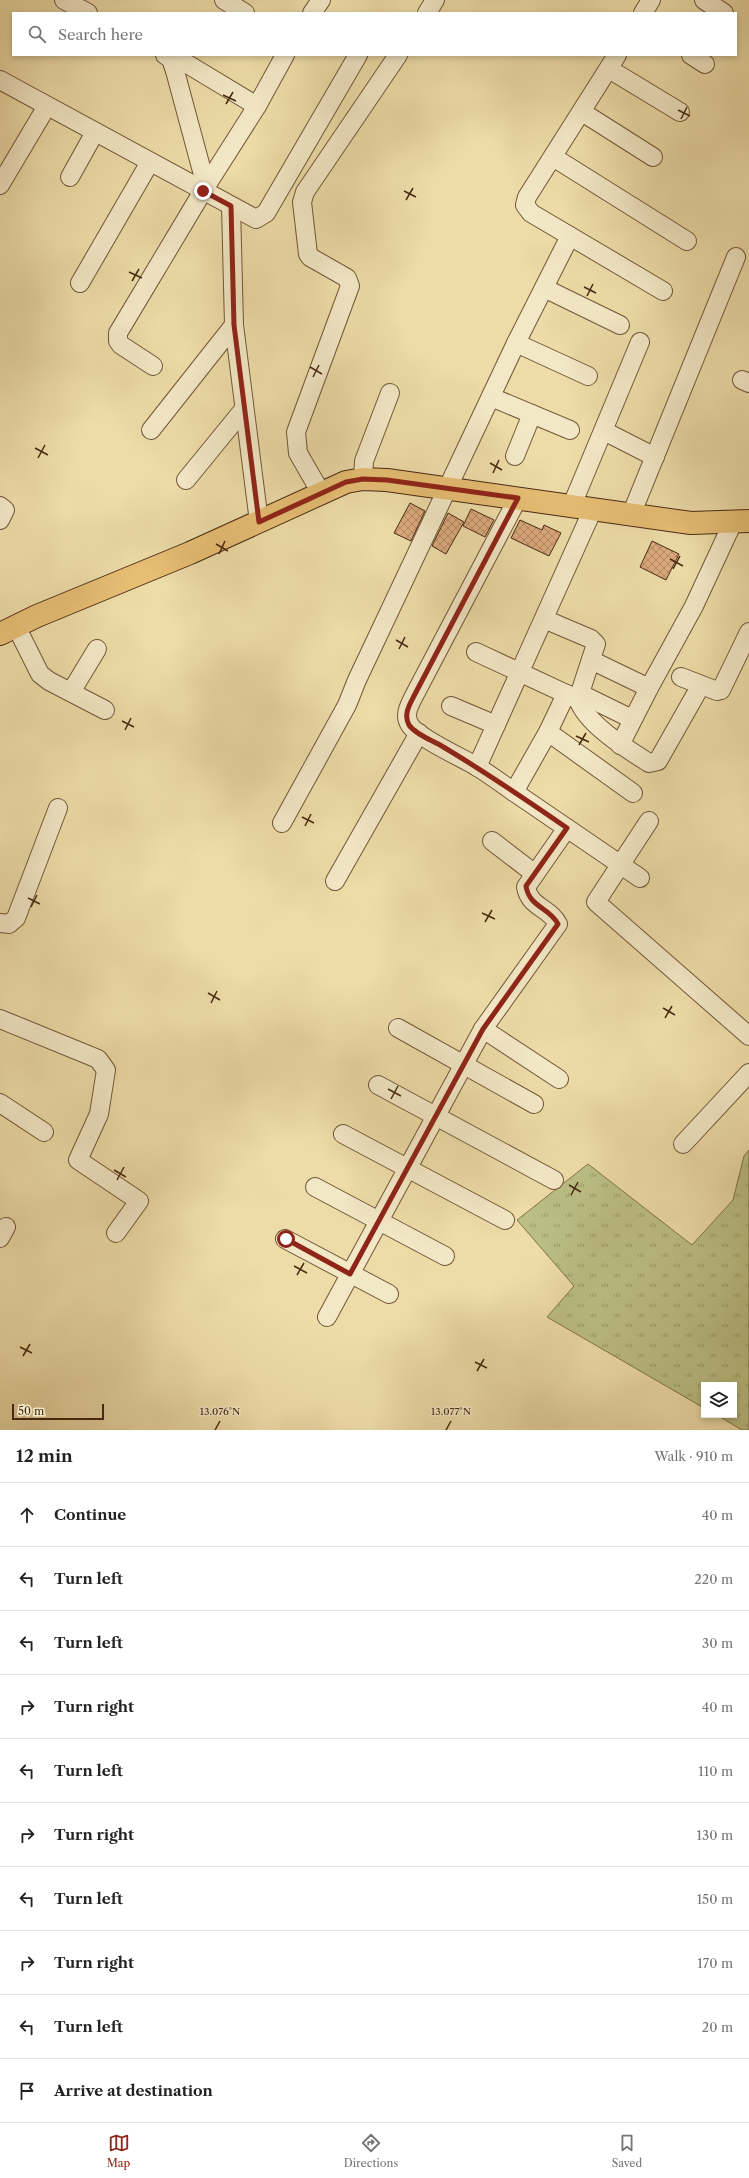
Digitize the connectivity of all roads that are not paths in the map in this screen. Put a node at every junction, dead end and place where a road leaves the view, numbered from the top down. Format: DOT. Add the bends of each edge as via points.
graph roads {
  1 [pos="64,0"];
  2 [pos="224,0"];
  3 [pos="321,0"];
  4 [pos="435,0"];
  5 [pos="652,0"];
  6 [pos="704,0"];
  7 [pos="86,12"];
  8 [pos="244,12"];
  9 [pos="313,12"];
  10 [pos="428,12"];
  11 [pos="644,12"];
  12 [pos="722,12"];
  13 [pos="166,56"];
  14 [pos="284,56"];
  15 [pos="357,56"];
  16 [pos="397,56"];
  17 [pos="184,62"];
  18 [pos="613,62"];
  19 [pos="0,81"];
  20 [pos="47,106"];
  21 [pos="257,106"];
  22 [pos="582,112"];
  23 [pos="680,112"];
  24 [pos="95,132"];
  25 [pos="553,157"];
  26 [pos="652,157"];
  27 [pos="150,162"];
  28 [pos="70,177"];
  29 [pos="0,185"];
  30 [pos="204,189"];
  31 [pos="231,206"];
  32 [pos="570,236"];
  33 [pos="687,241"];
  34 [pos="736,257"];
  35 [pos="80,283"];
  36 [pos="544,288"];
  37 [pos="663,291"];
  38 [pos="234,325"];
  39 [pos="620,325"];
  40 [pos="640,342"];
  41 [pos="516,343"];
  42 [pos="153,366"];
  43 [pos="588,376"];
  44 [pos="390,393"];
  45 [pos="491,397"];
  46 [pos="244,409"];
  47 [pos="532,414"];
  48 [pos="151,430"];
  49 [pos="570,430"];
  50 [pos="604,431"];
  51 [pos="515,456"];
  52 [pos="655,457"];
  53 [pos="363,479"];
  54 [pos="186,480"];
  55 [pos="448,489"];
  56 [pos="322,493"];
  57 [pos="518,498"];
  58 [pos="0,506"];
  59 [pos="583,507"];
  60 [pos="631,515"];
  61 [pos="0,520"];
  62 [pos="741,521"];
  63 [pos="259,522"];
  64 [pos="544,619"];
  65 [pos="8,630"];
  66 [pos="749,632"];
  67 [pos="97,649"];
  68 [pos="476,652"];
  69 [pos="591,660"];
  70 [pos="520,674"];
  71 [pos="681,677"];
  72 [pos="701,685"];
  73 [pos="649,688"];
  74 [pos="72,692"];
  75 [pos="574,696"];
  76 [pos="451,706"];
  77 [pos="105,710"];
  78 [pos="632,719"];
  79 [pos="496,725"];
  80 [pos="548,732"];
  81 [pos="419,733"];
  82 [pos="620,745"];
  83 [pos="477,767"];
  84 [pos="514,792"];
  85 [pos="633,793"];
  86 [pos="58,808"];
  87 [pos="649,821"];
  88 [pos="282,823"];
  89 [pos="567,828"];
  90 [pos="492,841"];
  91 [pos="620,865"];
  92 [pos="535,874"];
  93 [pos="640,878"];
  94 [pos="335,881"];
  95 [pos="0,923"];
  96 [pos="0,1019"];
  97 [pos="398,1028"];
  98 [pos="483,1029"];
  99 [pos="749,1036"];
  100 [pos="464,1063"];
  101 [pos="749,1073"];
  102 [pos="559,1080"];
  103 [pos="378,1085"];
  104 [pos="0,1103"];
  105 [pos="534,1104"];
  106 [pos="435,1115"];
  107 [pos="44,1132"];
  108 [pos="343,1134"];
  109 [pos="684,1144"];
  110 [pos="407,1167"];
  111 [pos="554,1180"];
  112 [pos="315,1187"];
  113 [pos="505,1220"];
  114 [pos="378,1221"];
  115 [pos="116,1233"];
  116 [pos="286,1239"];
  117 [pos="445,1256"];
  118 [pos="350,1274"];
  119 [pos="389,1294"];
  120 [pos="327,1317"];
  1 -- 7 [label="street"];
  2 -- 8 [label="street"];
  3 -- 9 [label="street"];
  4 -- 10 [label="street"];
  5 -- 11 [label="street"];
  6 -- 12 [label="street"];
  13 -- 30 [label="street" via="171,59 176,71"];
  14 -- 21 [label="street"];
  15 -- 31 [label="street" via="264,216 256,219"];
  16 -- 56 [label="street" via="306,192 302,202 308,254 347,278 350,286 296,432 298,453"];
  17 -- 21 [label="street"];
  18 -- 22 [label="street"];
  18 -- 23 [label="street"];
  19 -- 20 [label="street"];
  20 -- 24 [label="street"];
  20 -- 29 [label="street"];
  21 -- 30 [label="street"];
  22 -- 25 [label="street"];
  22 -- 26 [label="street"];
  24 -- 27 [label="street"];
  24 -- 28 [label="street"];
  25 -- 32 [label="street" via="527,197 525,205 531,213"];
  25 -- 33 [label="street"];
  27 -- 30 [label="street"];
  27 -- 35 [label="street"];
  30 -- 31 [label="street"];
  30 -- 42 [label="street" via="118,333 121,345"];
  31 -- 38 [label="street"];
  32 -- 36 [label="street"];
  32 -- 37 [label="street"];
  34 -- 52 [label="street"];
  36 -- 39 [label="street"];
  36 -- 41 [label="street"];
  38 -- 46 [label="street"];
  38 -- 48 [label="street"];
  40 -- 50 [label="street"];
  41 -- 43 [label="street"];
  41 -- 45 [label="street"];
  44 -- 53 [label="street" via="364,461"];
  45 -- 47 [label="street"];
  45 -- 55 [label="street"];
  46 -- 54 [label="street"];
  46 -- 63 [label="street"];
  47 -- 49 [label="street"];
  47 -- 51 [label="street"];
  50 -- 52 [label="street"];
  50 -- 59 [label="street"];
  52 -- 60 [label="street"];
  53 -- 55 [label="main road"];
  53 -- 56 [label="main road" via="346,482"];
  55 -- 57 [label="main road"];
  55 -- 88 [label="street" via="347,705"];
  56 -- 63 [label="main road"];
  57 -- 59 [label="main road"];
  57 -- 81 [label="street" via="407,710 406,716 410,726"];
  58 -- 61 [label="street" via="5,510"];
  59 -- 60 [label="main road"];
  59 -- 64 [label="street"];
  60 -- 62 [label="main road" via="691,523"];
  62 -- 73 [label="street"];
  63 -- 65 [label="main road"];
  64 -- 69 [label="street" via="591,639 596,644"];
  64 -- 70 [label="street"];
  65 -- 74 [label="street" via="40,674"];
  66 -- 72 [label="street" via="721,690"];
  67 -- 74 [label="street"];
  68 -- 70 [label="street"];
  69 -- 73 [label="street"];
  69 -- 75 [label="street"];
  70 -- 75 [label="street"];
  70 -- 79 [label="street"];
  71 -- 72 [label="street"];
  72 -- 82 [label="street" via="658,761 649,762"];
  73 -- 78 [label="street"];
  74 -- 77 [label="street"];
  75 -- 78 [label="street"];
  75 -- 80 [label="street"];
  75 -- 82 [label="street" via="587,715"];
  76 -- 79 [label="street"];
  78 -- 82 [label="street"];
  79 -- 83 [label="street"];
  80 -- 84 [label="street"];
  80 -- 85 [label="street"];
  81 -- 83 [label="street"];
  81 -- 94 [label="street"];
  83 -- 84 [label="street"];
  84 -- 89 [label="street"];
  86 -- 95 [label="street" via="16,918 9,924"];
  87 -- 91 [label="street"];
  89 -- 91 [label="street"];
  89 -- 92 [label="street"];
  90 -- 92 [label="street"];
  91 -- 93 [label="street"];
  91 -- 99 [label="street" via="596,902"];
  92 -- 98 [label="street" via="526,886 527,895 534,904 555,918 558,924"];
  96 -- 115 [label="street" via="98,1059 106,1070 99,1114 78,1160 139,1201"];
  97 -- 100 [label="street"];
  98 -- 100 [label="street"];
  98 -- 102 [label="street"];
  100 -- 105 [label="street"];
  100 -- 106 [label="street"];
  101 -- 109 [label="street"];
  103 -- 106 [label="street"];
  104 -- 107 [label="street"];
  106 -- 110 [label="street"];
  106 -- 111 [label="street"];
  108 -- 110 [label="street"];
  110 -- 113 [label="street"];
  110 -- 114 [label="street"];
  112 -- 114 [label="street"];
  114 -- 117 [label="street"];
  114 -- 118 [label="street"];
  116 -- 118 [label="street"];
  118 -- 119 [label="street"];
  118 -- 120 [label="street"];
}
